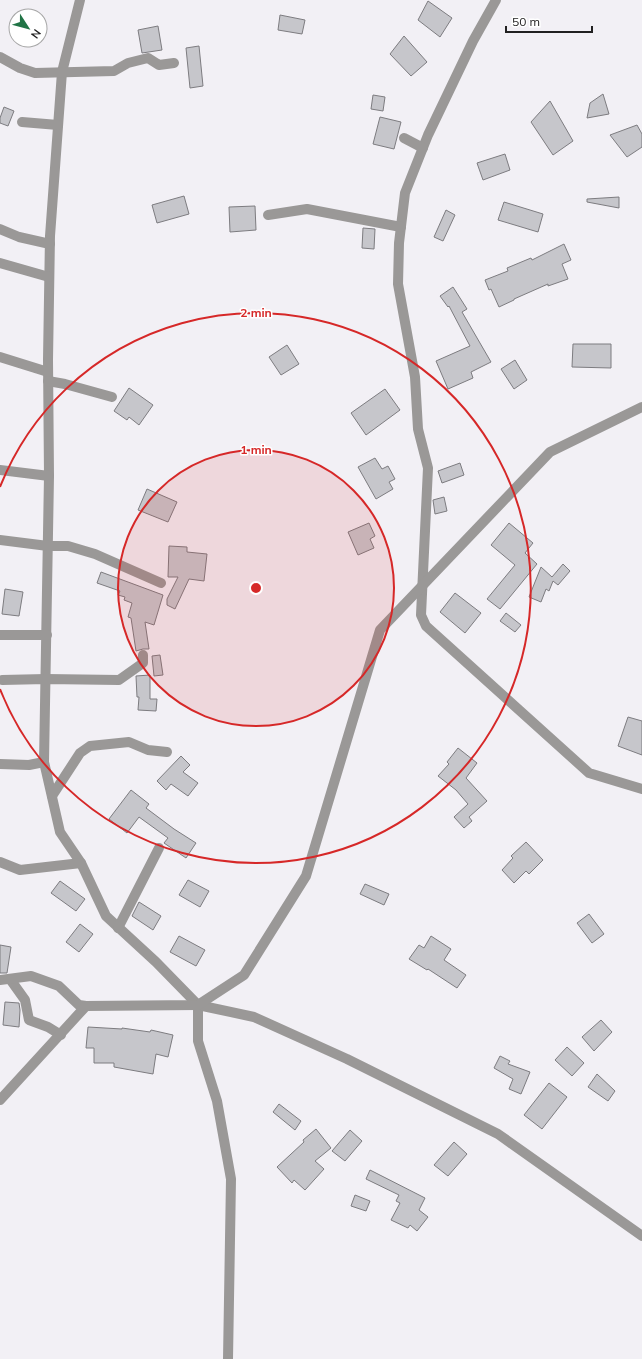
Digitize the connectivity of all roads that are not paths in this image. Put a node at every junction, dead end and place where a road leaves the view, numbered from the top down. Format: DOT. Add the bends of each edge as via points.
graph roads {
  1 [pos="80,0"];
  2 [pos="496,0"];
  3 [pos="0,57"];
  4 [pos="174,63"];
  5 [pos="62,72"];
  6 [pos="22,122"];
  7 [pos="58,126"];
  8 [pos="404,138"];
  9 [pos="423,148"];
  10 [pos="268,215"];
  11 [pos="401,227"];
  12 [pos="0,229"];
  13 [pos="50,244"];
  14 [pos="0,264"];
  15 [pos="49,277"];
  16 [pos="0,357"];
  17 [pos="48,377"];
  18 [pos="112,397"];
  19 [pos="642,407"];
  20 [pos="0,470"];
  21 [pos="49,476"];
  22 [pos="0,540"];
  23 [pos="48,546"];
  24 [pos="161,583"];
  25 [pos="423,585"];
  26 [pos="0,635"];
  27 [pos="47,635"];
  28 [pos="143,655"];
  29 [pos="46,679"];
  30 [pos="2,680"];
  31 [pos="166,752"];
  32 [pos="44,762"];
  33 [pos="0,764"];
  34 [pos="642,789"];
  35 [pos="52,796"];
  36 [pos="159,848"];
  37 [pos="0,862"];
  38 [pos="81,863"];
  39 [pos="118,928"];
  40 [pos="5,980"];
  41 [pos="198,1005"];
  42 [pos="86,1006"];
  43 [pos="61,1035"];
  44 [pos="0,1100"];
  45 [pos="642,1236"];
  46 [pos="228,1359"];
  1 -- 5 [label="street"];
  2 -- 9 [label="street" via="473,41"];
  3 -- 5 [label="street" via="34,73"];
  4 -- 5 [label="street" via="159,65 148,58 128,63 114,71"];
  5 -- 7 [label="street"];
  6 -- 7 [label="street"];
  7 -- 13 [label="street"];
  8 -- 9 [label="street"];
  9 -- 11 [label="street" via="405,194"];
  10 -- 11 [label="street" via="307,209"];
  11 -- 25 [label="street" via="398,284 415,377 418,429 428,468"];
  12 -- 13 [label="street" via="19,237"];
  13 -- 15 [label="street"];
  14 -- 15 [label="street"];
  15 -- 17 [label="street"];
  16 -- 17 [label="street"];
  17 -- 18 [label="street"];
  17 -- 21 [label="street"];
  19 -- 25 [label="street" via="550,452"];
  20 -- 21 [label="street"];
  21 -- 23 [label="street"];
  22 -- 23 [label="street"];
  23 -- 24 [label="street" via="68,546 95,554"];
  23 -- 27 [label="street"];
  25 -- 34 [label="street" via="422,615 426,626 589,773"];
  25 -- 41 [label="street" via="380,630 306,876 244,975"];
  26 -- 27 [label="street"];
  27 -- 29 [label="street"];
  28 -- 29 [label="street" via="143,663 119,680"];
  29 -- 30 [label="street"];
  29 -- 32 [label="street"];
  31 -- 35 [label="street" via="148,750 129,742 90,746 80,753"];
  32 -- 33 [label="street" via="29,765"];
  32 -- 35 [label="street"];
  35 -- 38 [label="street" via="60,832"];
  36 -- 39 [label="street"];
  37 -- 38 [label="street" via="20,870"];
  38 -- 39 [label="street" via="106,916"];
  39 -- 41 [label="street"];
  40 -- 42 [label="street" via="31,976 59,986 78,1005"];
  40 -- 43 [label="street" via="25,1000 29,1020"];
  41 -- 42 [label="street"];
  41 -- 45 [label="street" via="254,1017 347,1059 498,1134"];
  41 -- 46 [label="street" via="198,1041 217,1101 231,1179"];
  42 -- 43 [label="street"];
  43 -- 44 [label="street"];
}
